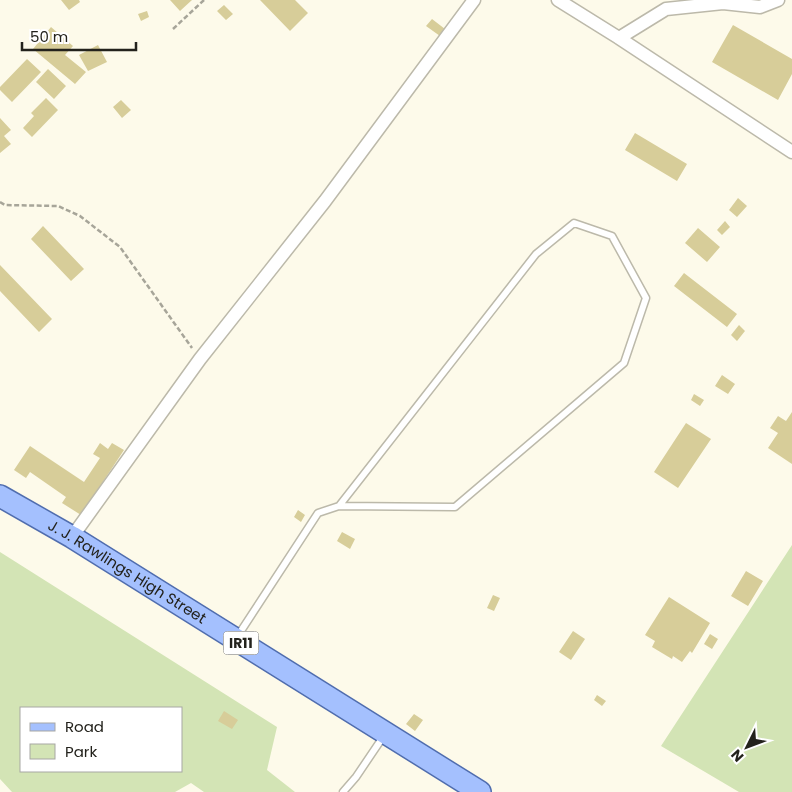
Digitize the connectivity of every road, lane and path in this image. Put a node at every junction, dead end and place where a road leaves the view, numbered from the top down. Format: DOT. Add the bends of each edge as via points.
graph roads {
  1 [pos="204,0"];
  2 [pos="474,0"];
  3 [pos="558,0"];
  4 [pos="778,0"];
  5 [pos="173,29"];
  6 [pos="619,38"];
  7 [pos="792,152"];
  8 [pos="0,202"];
  9 [pos="200,359"];
  10 [pos="0,496"];
  11 [pos="339,506"];
  12 [pos="72,537"];
  13 [pos="235,639"];
  14 [pos="386,732"];
  15 [pos="343,792"];
  16 [pos="480,792"];
  1 -- 5 [label="path"];
  2 -- 9 [label="street" via="325,202"];
  3 -- 6 [label="street"];
  4 -- 6 [label="street" via="760,7 722,3 666,9"];
  6 -- 7 [label="street"];
  8 -- 9 [label="path" via="5,205 58,206 80,216 114,242"];
  9 -- 12 [label="street"];
  10 -- 12 [label="main road, J. J. Rawlings High Street / IR11"];
  11 -- 11 [label="lane" via="536,254 574,223 612,236 646,298 624,363 455,506"];
  11 -- 13 [label="lane" via="318,513"];
  12 -- 13 [label="main road, J. J. Rawlings High Street / IR11"];
  13 -- 14 [label="main road, J. J. Rawlings High Street / IR11"];
  14 -- 15 [label="lane"];
  14 -- 16 [label="main road, J. J. Rawlings High Street / IR11"];
}
